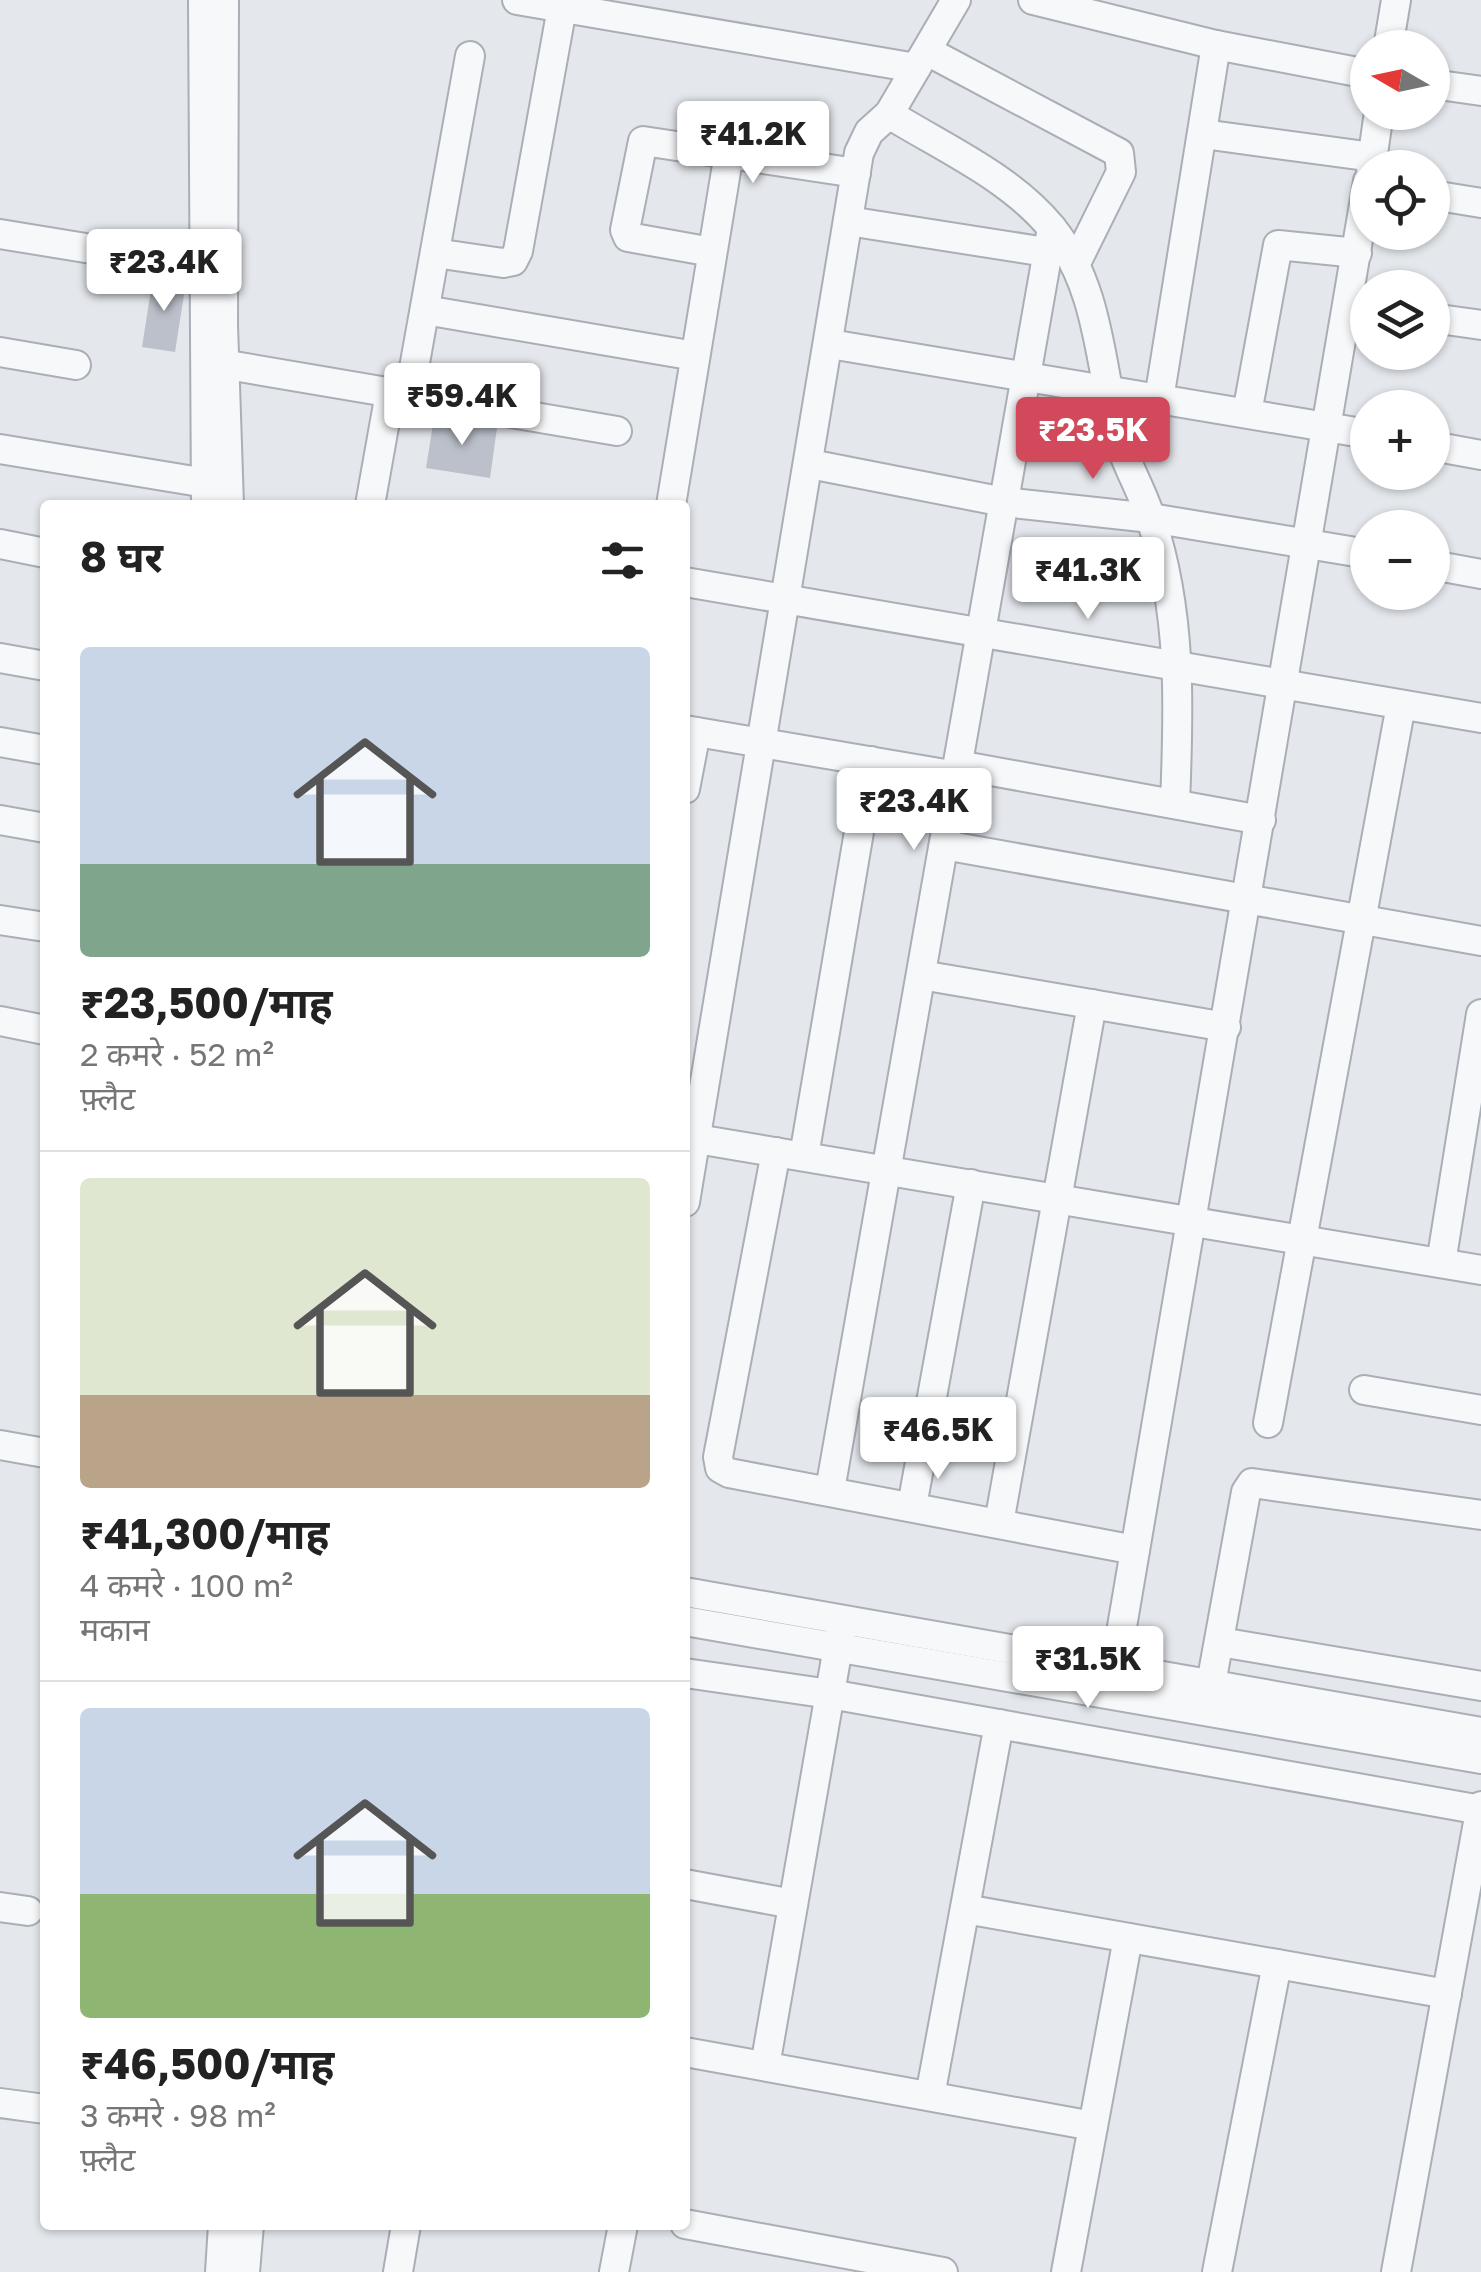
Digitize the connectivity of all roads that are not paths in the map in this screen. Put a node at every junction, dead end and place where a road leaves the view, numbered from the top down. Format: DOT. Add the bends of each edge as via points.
graph roads {
  1 [pos="203,0"];
  2 [pos="224,0"];
  3 [pos="517,0"];
  4 [pos="956,0"];
  5 [pos="1033,0"];
  6 [pos="1396,0"];
  7 [pos="562,8"];
  8 [pos="1391,30"];
  9 [pos="212,31"];
  10 [pos="1216,45"];
  11 [pos="470,56"];
  12 [pos="922,60"];
  13 [pos="1350,71"];
  14 [pos="1450,87"];
  15 [pos="1481,91"];
  16 [pos="889,114"];
  17 [pos="1203,134"];
  18 [pos="729,153"];
  19 [pos="1350,170"];
  20 [pos="856,173"];
  21 [pos="1450,197"];
  22 [pos="1481,203"];
  23 [pos="848,222"];
  24 [pos="0,234"];
  25 [pos="1049,240"];
  26 [pos="1356,250"];
  27 [pos="712,252"];
  28 [pos="435,253"];
  29 [pos="1356,253"];
  30 [pos="1075,265"];
  31 [pos="212,268"];
  32 [pos="1357,270"];
  33 [pos="425,310"];
  34 [pos="1450,321"];
  35 [pos="1481,325"];
  36 [pos="1350,339"];
  37 [pos="830,344"];
  38 [pos="0,352"];
  39 [pos="695,356"];
  40 [pos="214,362"];
  41 [pos="76,365"];
  42 [pos="1025,377"];
  43 [pos="1108,390"];
  44 [pos="400,394"];
  45 [pos="1159,399"];
  46 [pos="1247,413"];
  47 [pos="1328,427"];
  48 [pos="617,431"];
  49 [pos="1350,431"];
  50 [pos="1450,449"];
  51 [pos="0,450"];
  52 [pos="1481,454"];
  53 [pos="810,464"];
  54 [pos="206,494"];
  55 [pos="228,500"];
  56 [pos="371,500"];
  57 [pos="672,500"];
  58 [pos="1004,502"];
  59 [pos="1151,518"];
  60 [pos="0,544"];
  61 [pos="1308,544"];
  62 [pos="40,551"];
  63 [pos="1350,551"];
  64 [pos="1450,569"];
  65 [pos="1481,574"];
  66 [pos="690,583"];
  67 [pos="786,600"];
  68 [pos="982,633"];
  69 [pos="0,658"];
  70 [pos="40,665"];
  71 [pos="1180,667"];
  72 [pos="1284,685"];
  73 [pos="1401,704"];
  74 [pos="1481,718"];
  75 [pos="690,731"];
  76 [pos="0,742"];
  77 [pos="762,743"];
  78 [pos="40,749"];
  79 [pos="871,761"];
  80 [pos="958,770"];
  81 [pos="1176,804"];
  82 [pos="0,820"];
  83 [pos="1261,820"];
  84 [pos="40,827"];
  85 [pos="944,845"];
  86 [pos="1247,900"];
  87 [pos="0,920"];
  88 [pos="1364,921"];
  89 [pos="40,927"];
  90 [pos="1481,942"];
  91 [pos="921,974"];
  92 [pos="1092,1004"];
  93 [pos="1481,1014"];
  94 [pos="0,1021"];
  95 [pos="1226,1027"];
  96 [pos="40,1029"];
  97 [pos="691,1138"];
  98 [pos="790,1154"];
  99 [pos="887,1169"];
  100 [pos="972,1184"];
  101 [pos="1057,1199"];
  102 [pos="1192,1222"];
  103 [pos="1302,1241"];
  104 [pos="1440,1263"];
  105 [pos="1481,1270"];
  106 [pos="1364,1390"];
  107 [pos="1481,1410"];
  108 [pos="1268,1423"];
  109 [pos="0,1445"];
  110 [pos="40,1452"];
  111 [pos="830,1490"];
  112 [pos="912,1506"];
  113 [pos="1481,1515"];
  114 [pos="998,1523"];
  115 [pos="1136,1550"];
  116 [pos="690,1593"];
  117 [pos="690,1621"];
  118 [pos="841,1633"];
  119 [pos="1220,1642"];
  120 [pos="1115,1668"];
  121 [pos="690,1674"];
  122 [pos="1212,1684"];
  123 [pos="1481,1686"];
  124 [pos="830,1694"];
  125 [pos="999,1724"];
  126 [pos="1481,1732"];
  127 [pos="1481,1759"];
  128 [pos="1481,1808"];
  129 [pos="690,1885"];
  130 [pos="793,1904"];
  131 [pos="0,1907"];
  132 [pos="964,1909"];
  133 [pos="28,1911"];
  134 [pos="1128,1938"];
  135 [pos="1277,1964"];
  136 [pos="1446,1994"];
  137 [pos="690,2053"];
  138 [pos="765,2066"];
  139 [pos="930,2096"];
  140 [pos="0,2103"];
  141 [pos="40,2108"];
  142 [pos="1093,2126"];
  143 [pos="690,2225"];
  144 [pos="223,2230"];
  145 [pos="248,2230"];
  146 [pos="405,2230"];
  147 [pos="622,2230"];
  148 [pos="790,2244"];
  149 [pos="220,2272"];
  150 [pos="244,2272"];
  151 [pos="398,2272"];
  152 [pos="614,2272"];
  153 [pos="784,2272"];
  154 [pos="942,2272"];
  155 [pos="1066,2272"];
  156 [pos="1217,2272"];
  157 [pos="1396,2272"];
  1 -- 9 [label="street"];
  2 -- 9 [label="street"];
  3 -- 7 [label="street"];
  4 -- 12 [label="street"];
  5 -- 10 [label="street"];
  6 -- 8 [label="street"];
  7 -- 12 [label="street"];
  7 -- 28 [label="street" via="513,262"];
  9 -- 31 [label="street"];
  10 -- 13 [label="street"];
  10 -- 17 [label="street"];
  11 -- 28 [label="street"];
  12 -- 16 [label="street"];
  12 -- 30 [label="street" via="1119,153 1121,172"];
  14 -- 15 [label="street"];
  16 -- 20 [label="street" via="858,152"];
  16 -- 25 [label="street" via="1003,185"];
  17 -- 19 [label="street"];
  17 -- 45 [label="street"];
  18 -- 20 [label="street"];
  18 -- 27 [label="street"];
  18 -- 27 [label="street" via="644,140 625,230 634,240"];
  20 -- 23 [label="street"];
  21 -- 22 [label="street"];
  23 -- 25 [label="street"];
  23 -- 37 [label="street"];
  24 -- 31 [label="street"];
  25 -- 30 [label="street"];
  25 -- 42 [label="street"];
  26 -- 29 [label="street"];
  27 -- 39 [label="street"];
  28 -- 33 [label="street"];
  29 -- 32 [label="street"];
  29 -- 46 [label="street" via="1278,245"];
  30 -- 43 [label="street"];
  31 -- 40 [label="street"];
  33 -- 39 [label="street"];
  33 -- 44 [label="street"];
  34 -- 35 [label="street"];
  36 -- 47 [label="street"];
  37 -- 42 [label="street"];
  37 -- 53 [label="street"];
  38 -- 41 [label="street"];
  39 -- 57 [label="street"];
  40 -- 44 [label="street"];
  40 -- 54 [label="street"];
  40 -- 55 [label="street"];
  42 -- 43 [label="street"];
  42 -- 58 [label="street"];
  43 -- 45 [label="street"];
  43 -- 59 [label="street" via="1119,440"];
  44 -- 48 [label="street"];
  44 -- 56 [label="street"];
  45 -- 46 [label="street"];
  46 -- 47 [label="street"];
  47 -- 49 [label="street"];
  47 -- 61 [label="street"];
  50 -- 52 [label="street"];
  51 -- 54 [label="street"];
  53 -- 58 [label="street"];
  53 -- 67 [label="street"];
  58 -- 59 [label="street"];
  58 -- 68 [label="street"];
  59 -- 61 [label="street"];
  59 -- 71 [label="street"];
  60 -- 62 [label="street"];
  61 -- 63 [label="street"];
  61 -- 72 [label="street"];
  64 -- 65 [label="street"];
  66 -- 67 [label="street"];
  67 -- 68 [label="street"];
  67 -- 77 [label="street"];
  68 -- 71 [label="street"];
  68 -- 80 [label="street"];
  69 -- 70 [label="street"];
  71 -- 72 [label="street"];
  71 -- 81 [label="street"];
  72 -- 73 [label="street"];
  72 -- 83 [label="street"];
  73 -- 74 [label="street"];
  73 -- 88 [label="street"];
  75 -- 77 [label="street"];
  76 -- 78 [label="street"];
  77 -- 79 [label="street"];
  77 -- 97 [label="street"];
  79 -- 80 [label="street"];
  79 -- 98 [label="street"];
  80 -- 81 [label="street"];
  80 -- 85 [label="street"];
  81 -- 83 [label="street"];
  82 -- 84 [label="street"];
  83 -- 86 [label="street"];
  85 -- 86 [label="street"];
  85 -- 91 [label="street"];
  86 -- 88 [label="street"];
  86 -- 95 [label="street"];
  87 -- 89 [label="street"];
  88 -- 90 [label="street"];
  88 -- 103 [label="street"];
  91 -- 92 [label="street"];
  91 -- 99 [label="street"];
  92 -- 95 [label="street"];
  92 -- 101 [label="street"];
  93 -- 104 [label="street"];
  94 -- 96 [label="street"];
  95 -- 102 [label="street"];
  97 -- 98 [label="street"];
  98 -- 99 [label="street"];
  98 -- 111 [label="street" via="718,1457 729,1473"];
  99 -- 100 [label="street"];
  99 -- 111 [label="street"];
  100 -- 101 [label="street"];
  100 -- 112 [label="street"];
  101 -- 102 [label="street"];
  101 -- 114 [label="street"];
  102 -- 103 [label="street"];
  102 -- 115 [label="street"];
  103 -- 104 [label="street"];
  103 -- 108 [label="street"];
  104 -- 105 [label="street"];
  106 -- 107 [label="street"];
  109 -- 110 [label="street"];
  111 -- 112 [label="street"];
  112 -- 114 [label="street"];
  113 -- 119 [label="street" via="1252,1483"];
  114 -- 115 [label="street"];
  115 -- 120 [label="street"];
  116 -- 118 [label="street"];
  117 -- 118 [label="street"];
  118 -- 120 [label="street"];
  118 -- 124 [label="street"];
  118 -- 127 [label="street"];
  119 -- 122 [label="street"];
  119 -- 123 [label="street"];
  120 -- 122 [label="street"];
  121 -- 124 [label="street"];
  122 -- 126 [label="street"];
  124 -- 125 [label="street"];
  124 -- 130 [label="street"];
  125 -- 128 [label="street"];
  125 -- 132 [label="street"];
  128 -- 136 [label="street"];
  129 -- 130 [label="street"];
  130 -- 138 [label="street"];
  131 -- 133 [label="street"];
  132 -- 134 [label="street"];
  132 -- 139 [label="street"];
  134 -- 135 [label="street"];
  134 -- 142 [label="street"];
  135 -- 136 [label="street"];
  135 -- 156 [label="street"];
  136 -- 157 [label="street"];
  137 -- 138 [label="street"];
  138 -- 139 [label="street"];
  139 -- 142 [label="street"];
  140 -- 141 [label="street"];
  142 -- 155 [label="street"];
  143 -- 148 [label="street"];
  144 -- 149 [label="street"];
  145 -- 150 [label="street"];
  146 -- 151 [label="street"];
  147 -- 152 [label="street"];
  148 -- 153 [label="street"];
  148 -- 154 [label="street"];
}
